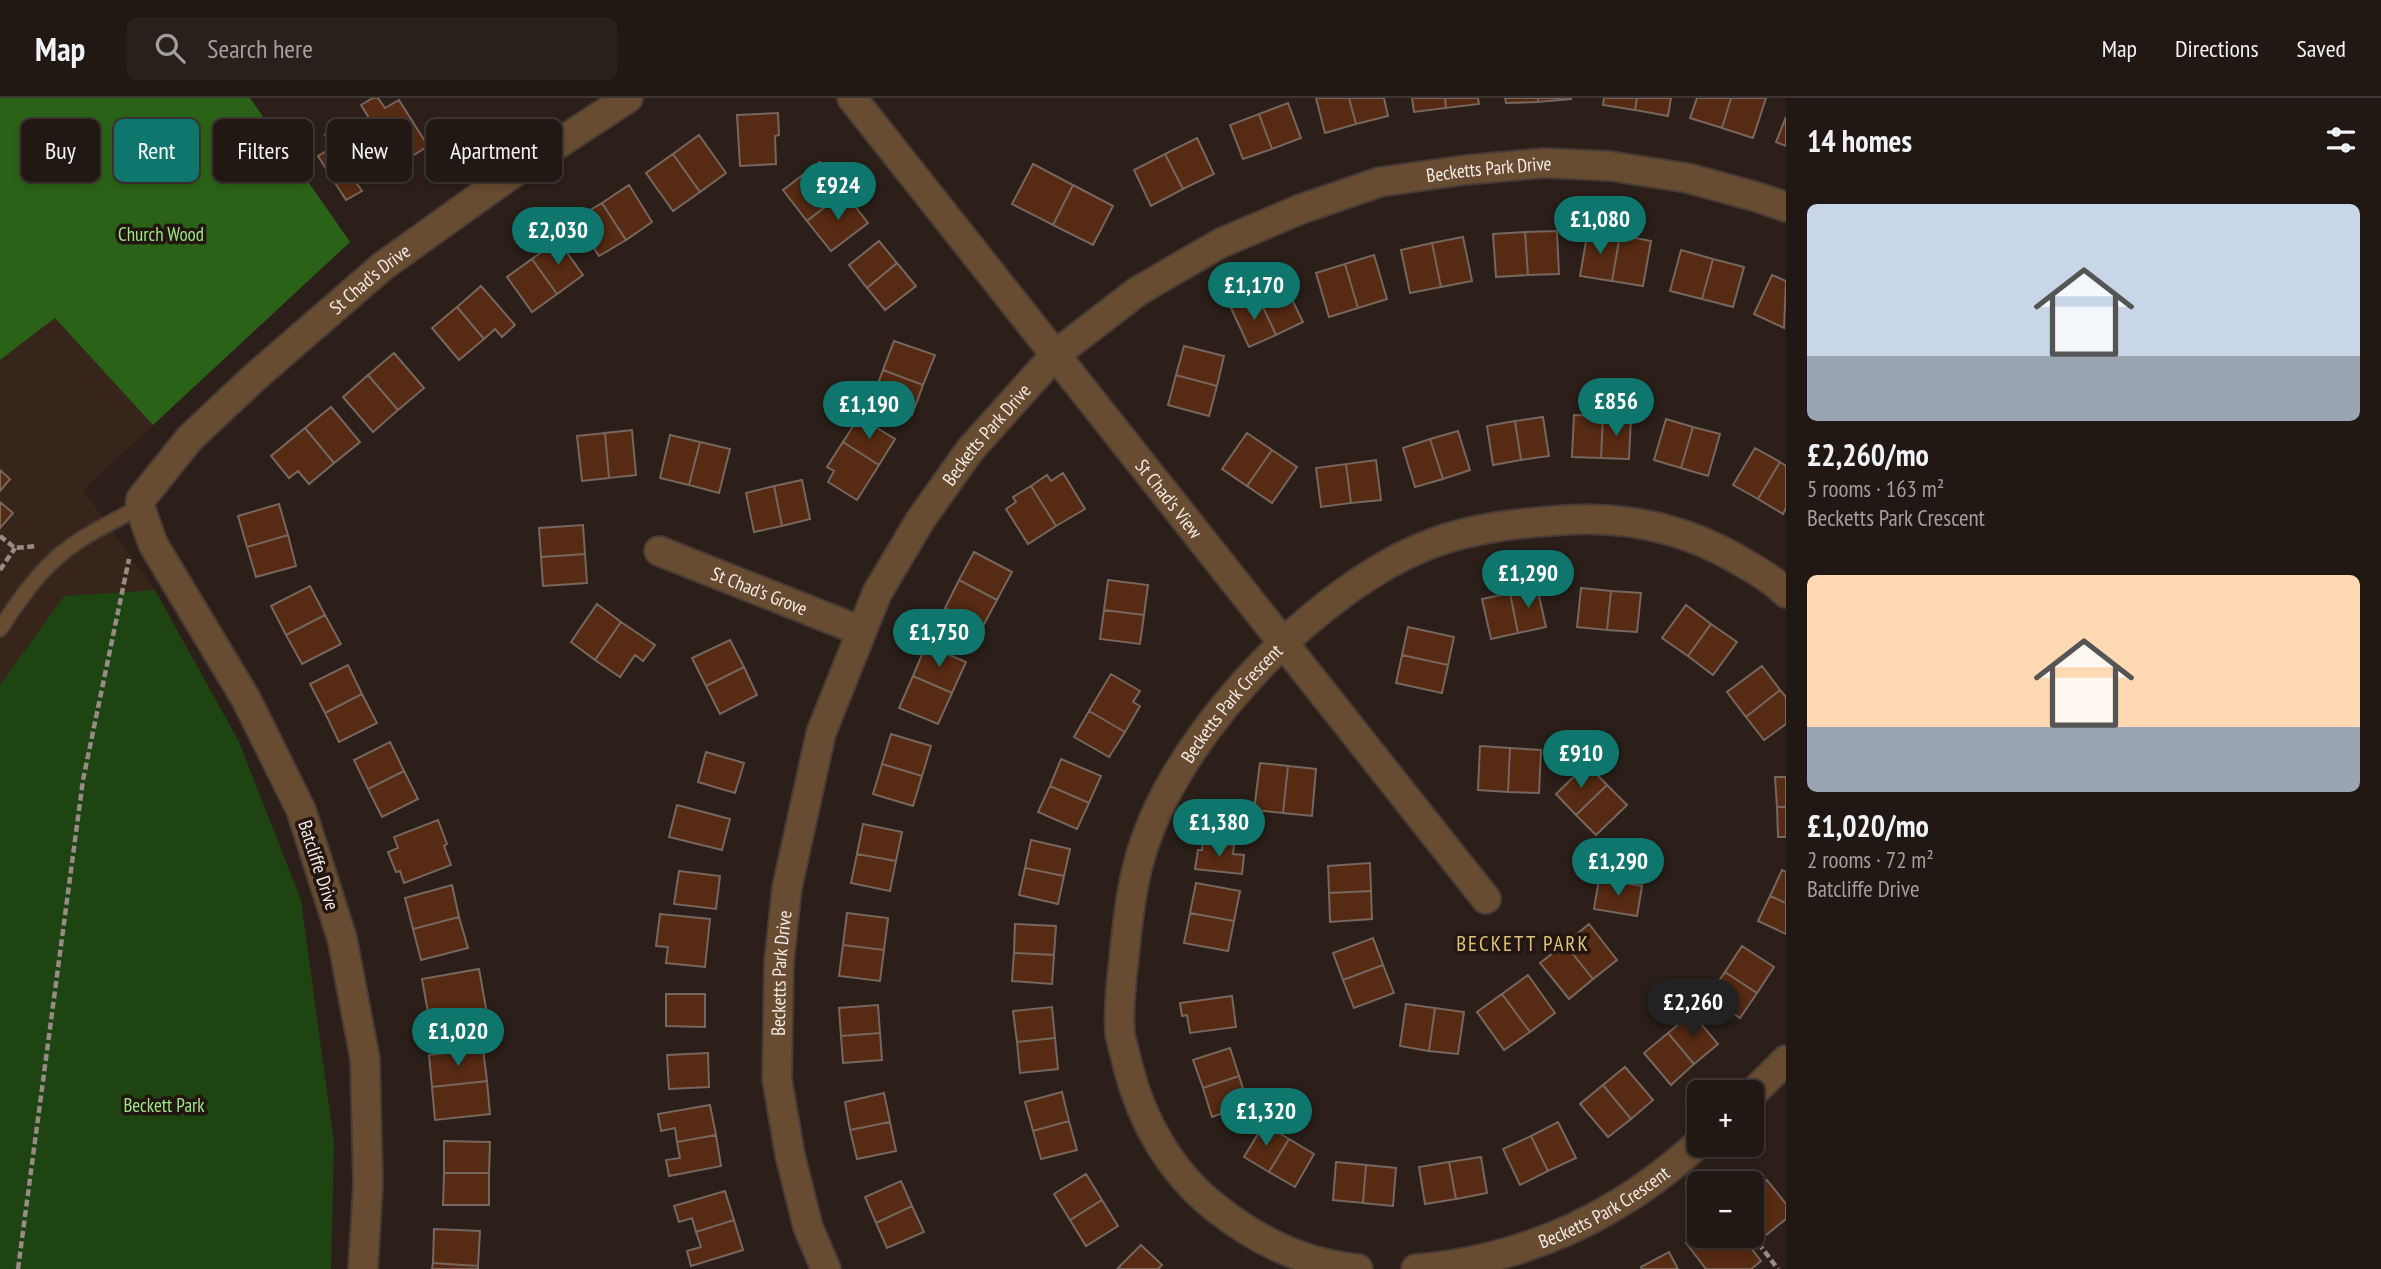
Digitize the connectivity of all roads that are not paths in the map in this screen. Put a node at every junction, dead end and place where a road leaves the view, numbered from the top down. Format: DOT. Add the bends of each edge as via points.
graph roads {
  1 [pos="628,98"];
  2 [pos="852,98"];
  3 [pos="1786,207"];
  4 [pos="1055,355"];
  5 [pos="140,503"];
  6 [pos="659,551"];
  7 [pos="1786,593"];
  8 [pos="0,629"];
  9 [pos="861,631"];
  10 [pos="1284,642"];
  11 [pos="1486,899"];
  12 [pos="1786,1060"];
  13 [pos="1764,1082"];
  14 [pos="1687,1153"];
  15 [pos="363,1269"];
  16 [pos="825,1269"];
  17 [pos="1358,1269"];
  18 [pos="1416,1269"];
  1 -- 5 [label="street, St Chad's Drive" via="383,266 200,430"];
  2 -- 4 [label="street, St Chad's View"];
  3 -- 4 [label="street, Becketts Park Drive" via="1687,178 1610,166 1545,163 1380,182 1221,243 1138,291"];
  4 -- 9 [label="street, Becketts Park Drive" via="970,450 920,519 877,593"];
  4 -- 10 [label="street, St Chad's View"];
  5 -- 8 [label="lane" via="74,544 43,570"];
  5 -- 15 [label="street, Batcliffe Drive" via="153,544 246,699 301,810 342,938 365,1059 368,1185"];
  6 -- 9 [label="street, St Chad's Grove"];
  7 -- 10 [label="street, Becketts Park Crescent" via="1755,569 1695,537 1632,523 1585,519 1531,522 1483,528 1392,561 1320,610"];
  9 -- 16 [label="street, Becketts Park Drive" via="821,733 787,888 779,962 777,1079 808,1227"];
  10 -- 11 [label="street, St Chad's View"];
  10 -- 17 [label="street, Becketts Park Crescent" via="1243,683 1201,737 1146,836 1130,910 1120,1035 1150,1127 1177,1170 1203,1198 1270,1243 1315,1262"];
  12 -- 13 [label="street"];
  14 -- 18 [label="street, Becketts Park Crescent" via="1616,1206 1549,1240 1454,1266"];
}
